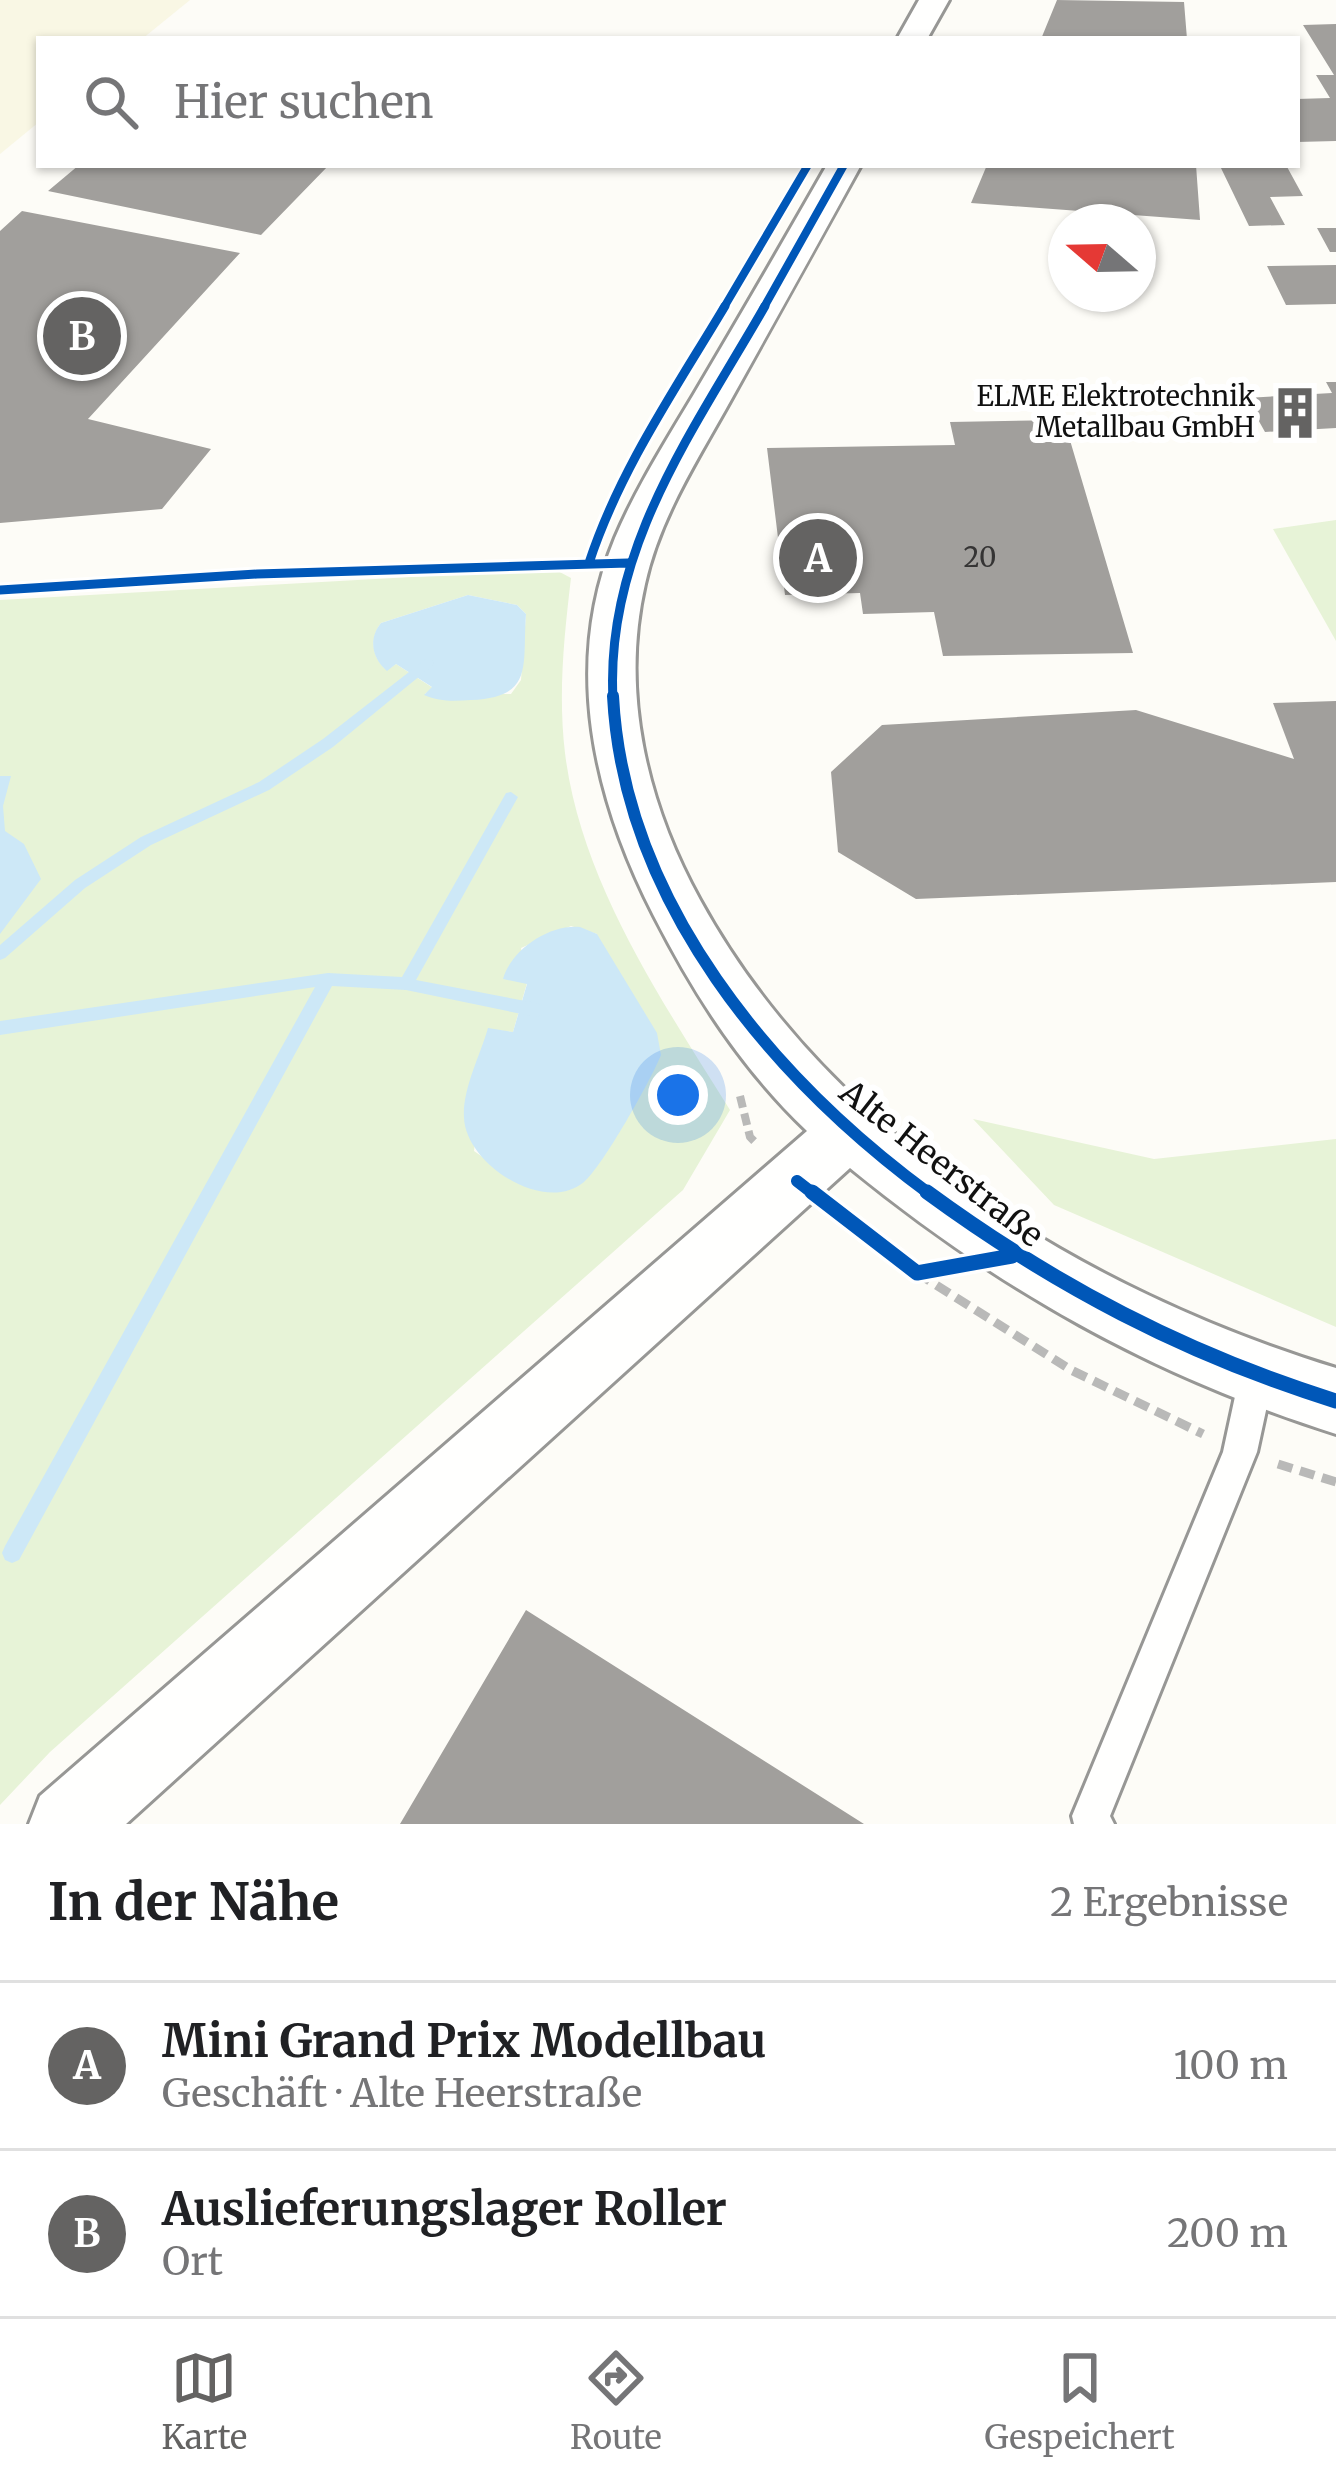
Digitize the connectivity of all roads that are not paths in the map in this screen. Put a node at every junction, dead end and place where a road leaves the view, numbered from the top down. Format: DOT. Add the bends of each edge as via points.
graph roads {
  1 [pos="934,0"];
  2 [pos="914,36"];
  3 [pos="842,168"];
  4 [pos="848,1133"];
  5 [pos="1256,1378"];
  6 [pos="1336,1401"];
  7 [pos="68,1824"];
  8 [pos="1094,1824"];
  1 -- 2 [label="street"];
  3 -- 4 [label="street, Alte Heerstraße" via="659,490 628,563 614,640 613,732 629,807 718,983 776,1061"];
  4 -- 5 [label="street, Alte Heerstraße" via="1012,1256 1127,1324"];
  4 -- 7 [label="street"];
  5 -- 6 [label="street, Alte Heerstraße"];
  5 -- 8 [label="lane" via="1240,1452"];
}
